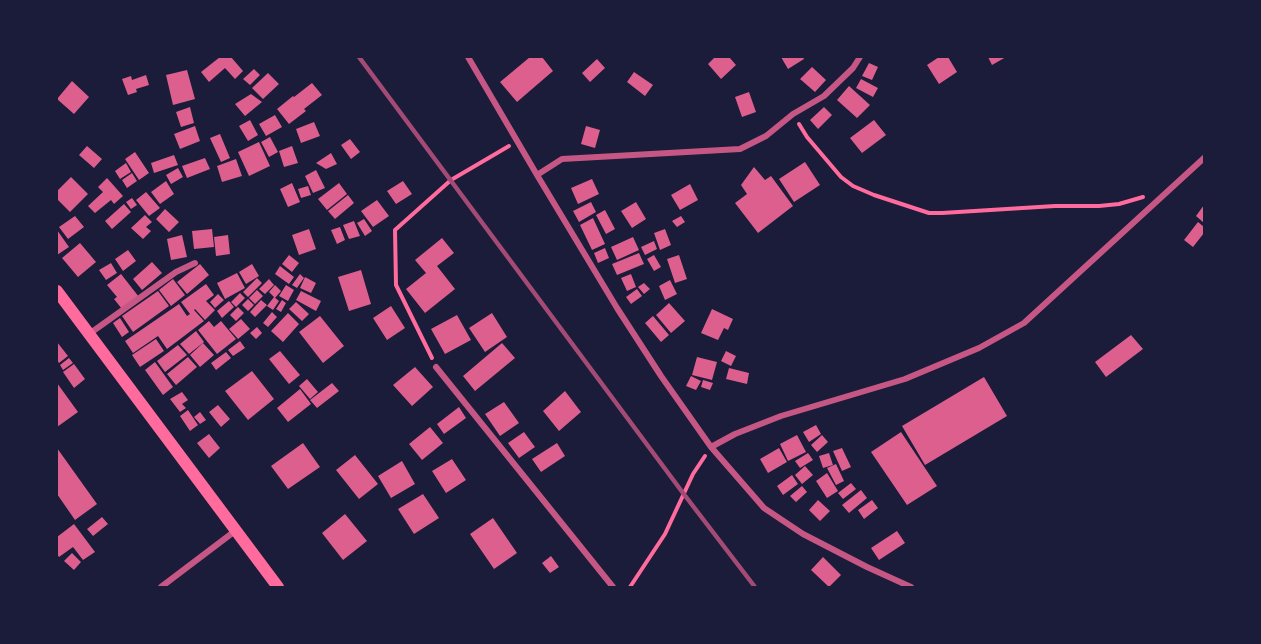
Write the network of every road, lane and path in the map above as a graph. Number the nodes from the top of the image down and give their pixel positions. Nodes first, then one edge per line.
1 (468, 57) edge
2 (860, 57) edge
3 (793, 114) junction
4 (517, 141) junction
5 (1204, 158) edge
6 (537, 175) junction
7 (1172, 188) junction
8 (195, 263) dead end
9 (57, 291) edge
10 (89, 334) junction
11 (436, 367) joint
12 (711, 447) junction
13 (235, 531) junction
14 (161, 587) edge
15 (278, 587) edge
16 (613, 587) edge
17 (630, 587) edge
18 (911, 587) edge

1 - 4 street
2 - 3 street
3 - 6 street
3 - 7 path
4 - 6 street
4 - 11 path
5 - 7 street
6 - 12 street
7 - 12 street
8 - 10 street
9 - 10 main road
10 - 13 main road
11 - 16 street
12 - 17 path
12 - 18 street
13 - 14 street
13 - 15 main road

